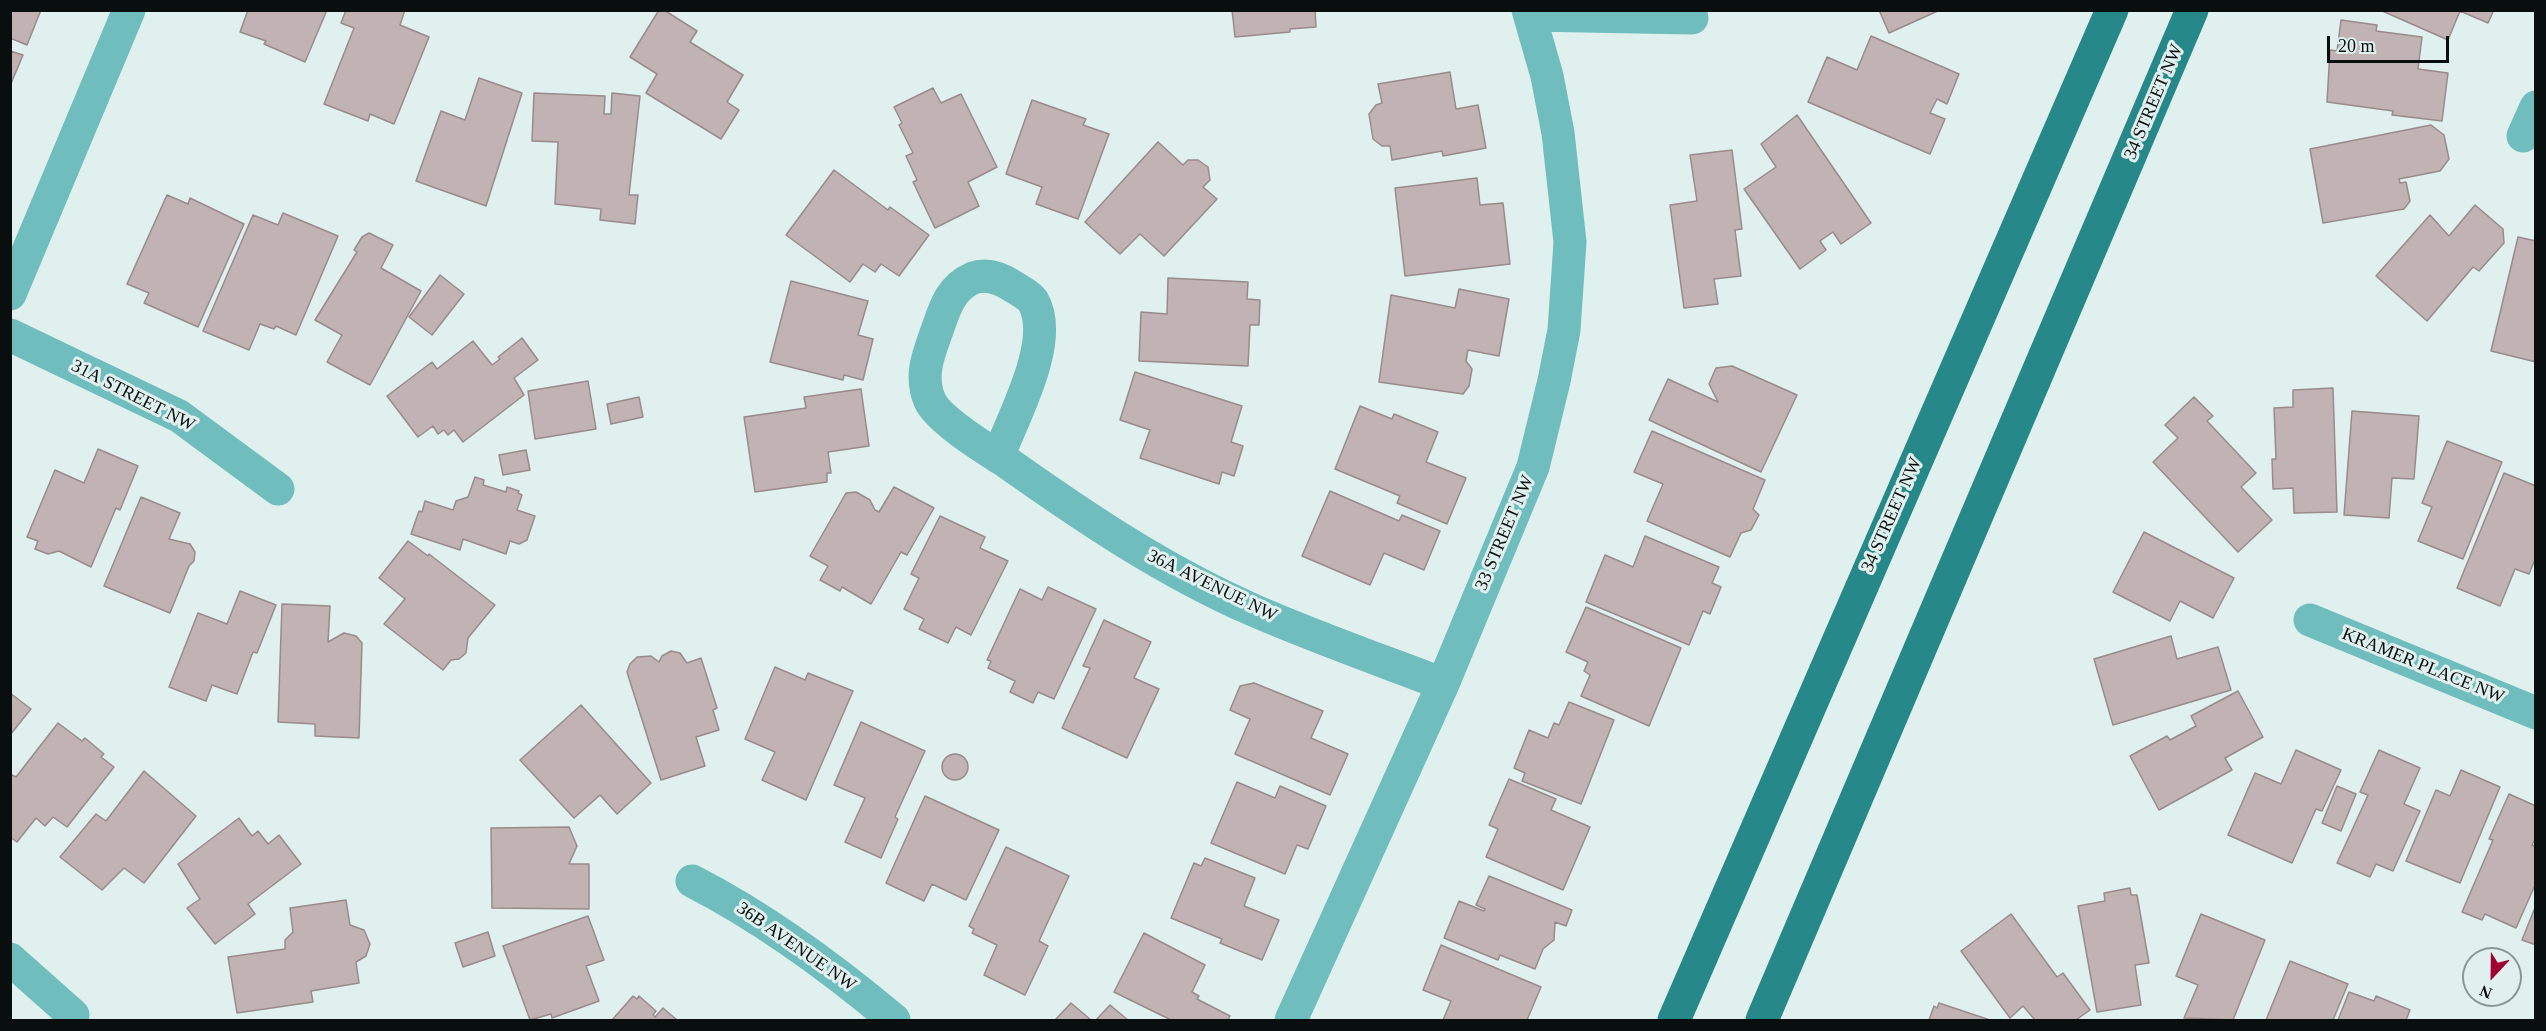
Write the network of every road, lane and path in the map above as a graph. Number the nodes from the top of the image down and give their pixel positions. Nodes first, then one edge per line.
1 (129, 10) edge
2 (2112, 10) edge
3 (2192, 10) edge
4 (1529, 13) edge
5 (1692, 18) dead end
6 (10, 294) edge
7 (10, 335) edge
8 (998, 457) junction
9 (278, 489) dead end
10 (2310, 620) dead end
11 (1443, 684) junction
12 (2535, 712) edge
13 (692, 881) dead end
14 (10, 959) edge
15 (73, 1016) dead end
16 (894, 1020) edge
17 (1291, 1020) edge
18 (1674, 1020) edge
19 (1762, 1020) edge

1 - 6 street
2 - 18 main road, 34 STREET NW
3 - 19 main road, 34 STREET NW
4 - 5 street
4 - 11 street, 33 STREET NW
7 - 9 street, 31A STREET NW
8 - 8 street, 36A AVENUE NW
8 - 11 street, 36A AVENUE NW
10 - 12 street, KRAMER PLACE NW
11 - 17 street, 33 STREET NW
13 - 16 street, 36B AVENUE NW
14 - 15 street

